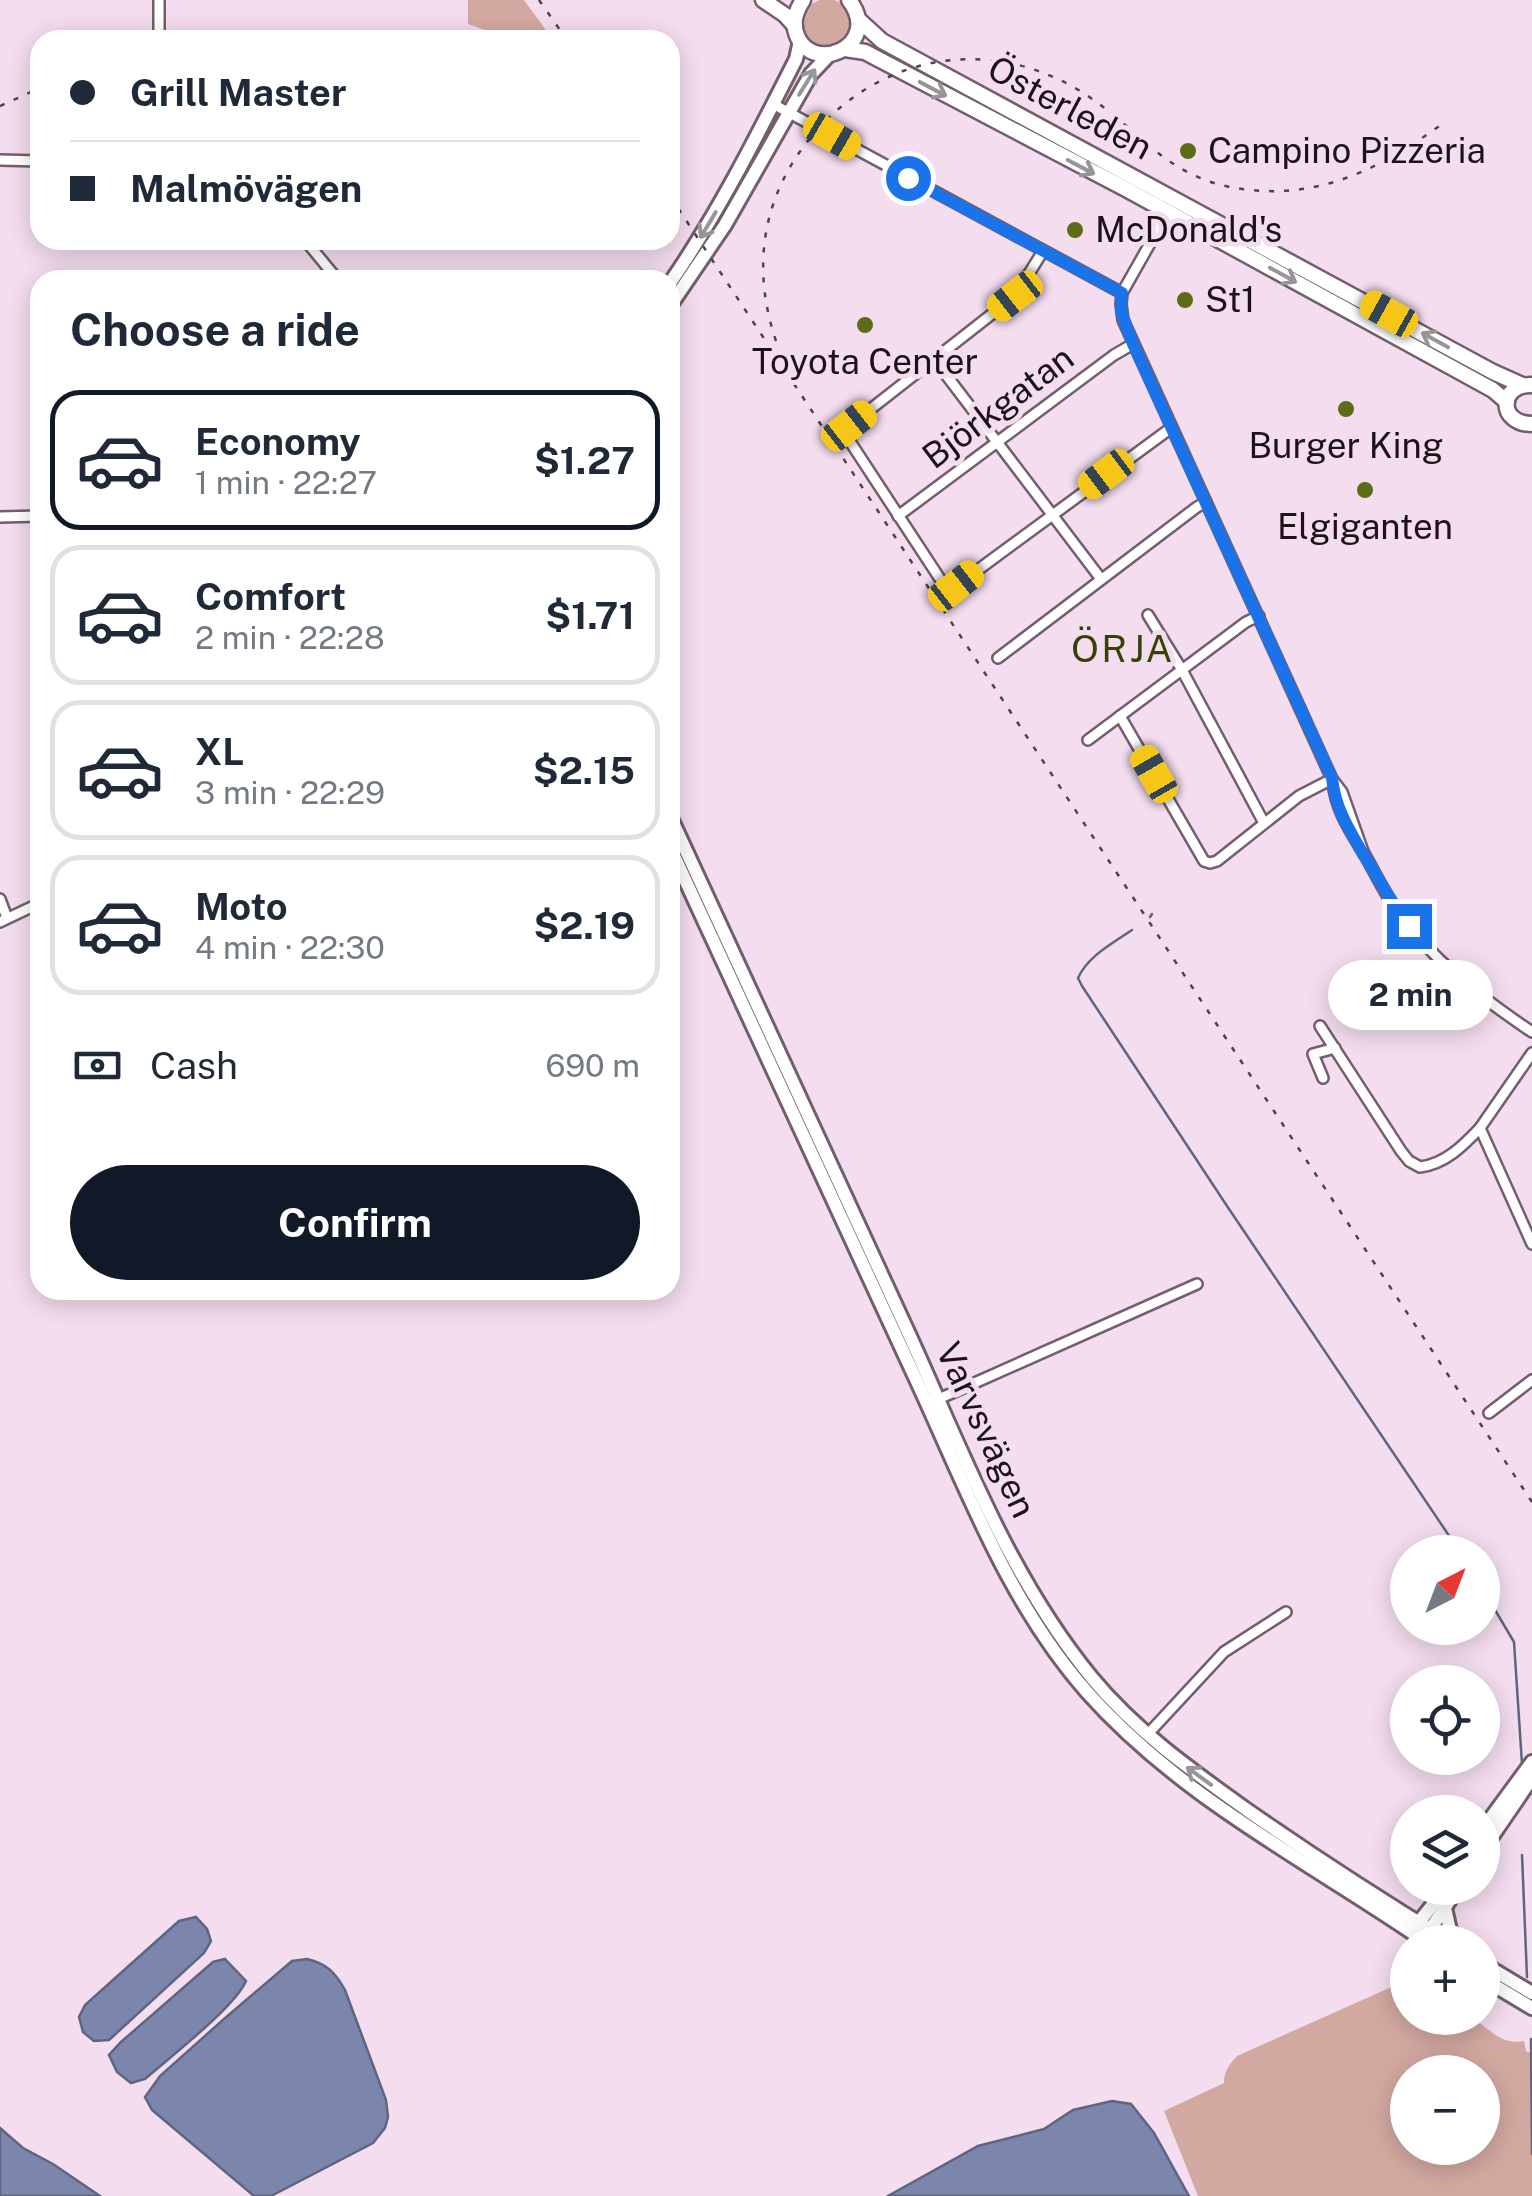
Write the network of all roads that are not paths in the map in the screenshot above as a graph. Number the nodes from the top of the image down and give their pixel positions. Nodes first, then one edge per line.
1 (159, 0) edge
2 (763, 0) edge
3 (804, 0) edge
4 (855, 7) edge
5 (160, 30) edge
6 (797, 34) junction
7 (845, 49) junction
8 (829, 54) junction
9 (773, 104) junction
10 (789, 113) junction
11 (0, 160) edge
12 (30, 161) edge
13 (1172, 206) junction
14 (313, 250) edge
15 (1043, 251) junction
16 (330, 270) edge
17 (678, 270) edge
18 (680, 292) edge
19 (1122, 293) junction
20 (1133, 344) junction
21 (934, 359) junction
22 (1529, 384) edge
23 (1507, 402) junction
24 (1532, 424) edge
25 (1171, 428) junction
26 (997, 442) junction
27 (1206, 502) junction
28 (1052, 514) junction
29 (0, 516) edge
30 (30, 516) edge
31 (898, 516) junction
32 (1101, 578) junction
33 (1148, 615) dead end
34 (1259, 616) junction
35 (998, 658) dead end
36 (1182, 670) junction
37 (1120, 716) junction
38 (1088, 740) dead end
39 (1332, 778) junction
40 (1264, 823) junction
41 (680, 838) edge
42 (680, 868) edge
43 (0, 899) edge
44 (30, 908) edge
45 (3, 920) edge
46 (1320, 1026) dead end
47 (1532, 1032) edge
48 (1335, 1048) junction
49 (1532, 1053) edge
50 (1323, 1078) dead end
51 (1480, 1128) junction
52 (1532, 1244) edge
53 (1197, 1284) dead end
54 (1532, 1380) edge
55 (933, 1402) junction
56 (1489, 1413) dead end
57 (1286, 1612) dead end
58 (1144, 1741) junction
59 (1532, 1762) edge
60 (1532, 1778) edge
61 (1500, 1806) edge
62 (1500, 1825) edge
63 (1447, 1905) edge
64 (1445, 1908) junction
65 (1408, 1925) edge
66 (1429, 1925) edge
67 (1449, 1925) edge
68 (1500, 1973) edge
69 (1500, 1989) edge
70 (1526, 1990) edge
71 (1532, 2008) edge

1 - 5 street
2 - 6 main road
3 - 6 main road
4 - 7 main road
4 - 13 main road, Österleden
6 - 8 main road
6 - 9 main road
7 - 8 main road
7 -> 13 main road, Österleden
10 -> 8 main road
9 - 10 street
9 -> 17 main road
10 - 15 street
10 - 18 main road
11 - 12 street
13 - 19 street
22 -> 13 main road, Österleden
13 -> 23 main road, Österleden
14 - 16 street
15 - 19 street
15 - 21 street
19 - 20 street
20 - 25 street
20 - 26 street, Björkgatan
21 - 26 street
21 - 31 street
22 - 23 main road
23 - 24 main road, Österleden
25 - 27 street
25 - 28 street
26 - 28 street
26 - 31 street, Björkgatan
27 - 32 street
27 - 34 street
28 - 31 street
28 - 32 street
29 - 30 street
32 - 35 street
33 - 36 street
34 - 36 street
34 - 39 street
36 - 37 street
36 - 40 street
37 - 38 street
37 - 40 street
39 - 40 street
39 - 47 street
41 - 55 main road, Varvsvägen
42 - 55 main road, Varvsvägen
43 - 45 street
44 - 45 street
46 - 48 street
48 - 50 street
48 - 51 street
49 - 51 street
51 - 52 street
53 - 55 street
54 - 56 street
55 - 58 main road, Varvsvägen
57 - 58 street
58 - 65 main road, Varvsvägen
59 - 61 main road
60 - 62 main road
63 - 64 main road
64 - 66 main road
64 - 67 main road
68 - 70 main road
69 - 71 main road

